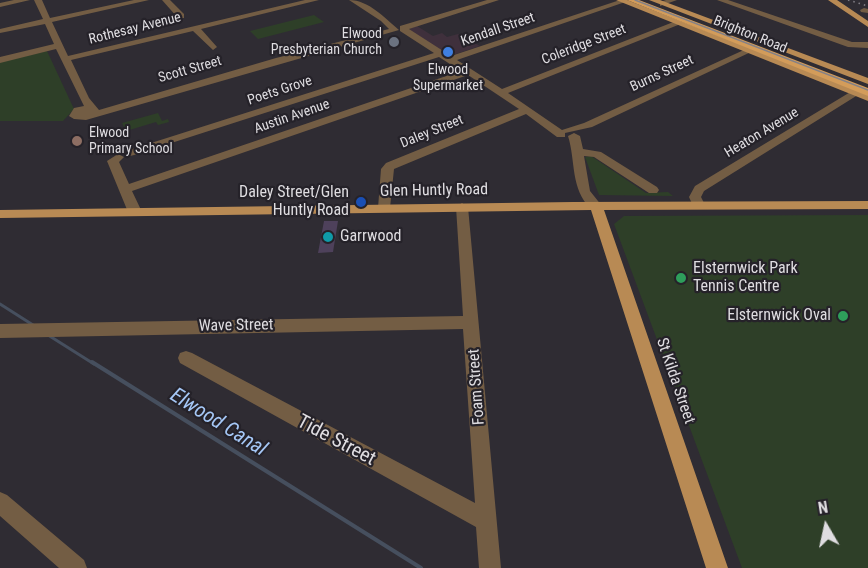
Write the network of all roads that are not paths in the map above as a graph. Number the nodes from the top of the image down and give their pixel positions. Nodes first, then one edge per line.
1 (26, 0) edge
2 (38, 0) edge
3 (146, 0) edge
4 (166, 0) edge
5 (315, 0) edge
6 (353, 0) edge
7 (493, 0) edge
8 (625, 0) edge
9 (643, 0) edge
10 (673, 0) edge
11 (721, 0) edge
12 (832, 0) edge
13 (0, 5) edge
14 (658, 7) edge
15 (181, 16) dead end
16 (48, 21) junction
17 (679, 23) junction
18 (868, 25) edge
19 (396, 27) junction
20 (195, 28) junction
21 (0, 31) edge
22 (741, 35) junction
23 (868, 45) edge
24 (59, 46) junction
25 (213, 47) dead end
26 (749, 51) junction
27 (439, 54) junction
28 (65, 59) junction
29 (771, 59) junction
30 (0, 60) edge
31 (449, 60) junction
32 (796, 62) junction
33 (468, 72) junction
34 (868, 81) edge
35 (868, 86) edge
36 (500, 93) junction
37 (862, 93) edge
38 (868, 98) edge
39 (527, 110) junction
40 (568, 134) junction
41 (578, 158) junction
42 (126, 189) junction
43 (653, 190) dead end
44 (699, 205) junction
45 (868, 205) edge
46 (596, 206) junction
47 (462, 207) junction
48 (384, 208) junction
49 (135, 212) junction
50 (0, 214) edge
51 (472, 322) junction
52 (0, 331) edge
53 (186, 358) dead end
54 (0, 502) edge
55 (486, 521) junction
56 (76, 568) edge
57 (490, 568) edge
58 (717, 568) edge

1 - 13 street
2 - 16 street
3 - 16 street
4 - 15 street
5 - 20 street, Rothesay Avenue
6 - 19 street
7 - 19 street
8 - 14 highway, Brighton Road
8 - 31 street, Kendall Street
9 - 22 highway, Brighton Road
10 - 14 street
11 - 23 street
12 - 18 main road
14 - 17 main road, Brighton Road
14 - 22 main road, Brighton Road
14 - 32 highway, Brighton Road
16 - 21 street
16 - 24 street
17 - 26 main road, Brighton Road
17 - 36 street, Coleridge Street
19 - 27 street
19 - 28 street, Scott Street
20 - 25 street
20 - 28 street, Rothesay Avenue
22 - 32 highway, Brighton Road
22 - 34 main road, Brighton Road
24 - 28 street
24 - 30 street
26 - 29 main road, Brighton Road
26 - 40 street, Burns Street
27 - 31 street
27 - 42 street, Poets Grove
29 - 32 main road
29 - 37 main road, Brighton Road
31 - 33 street
32 - 35 highway, Brighton Road
32 - 37 highway, Brighton Road
33 - 36 street
33 - 42 street, Austin Avenue
36 - 39 street
37 - 38 main road, Brighton Road
37 - 44 street, Heaton Avenue
39 - 40 street
39 - 48 street, Daley Street
40 - 41 street
41 - 43 street
41 - 46 street, St Kilda Street
42 - 49 street
44 - 45 main road, Glen Huntly Road
44 - 46 main road, Glen Huntly Road
46 - 47 main road, Glen Huntly Road
46 - 58 main road, St Kilda Street
47 - 48 main road, Glen Huntly Road
47 - 51 street, Foam Street
48 - 49 main road, Glen Huntly Road
49 - 50 main road, Glen Huntly Road
51 - 52 street, Wave Street
51 - 55 street, Foam Street
53 - 55 street, Tide Street
54 - 56 street
55 - 57 street, Foam Street

